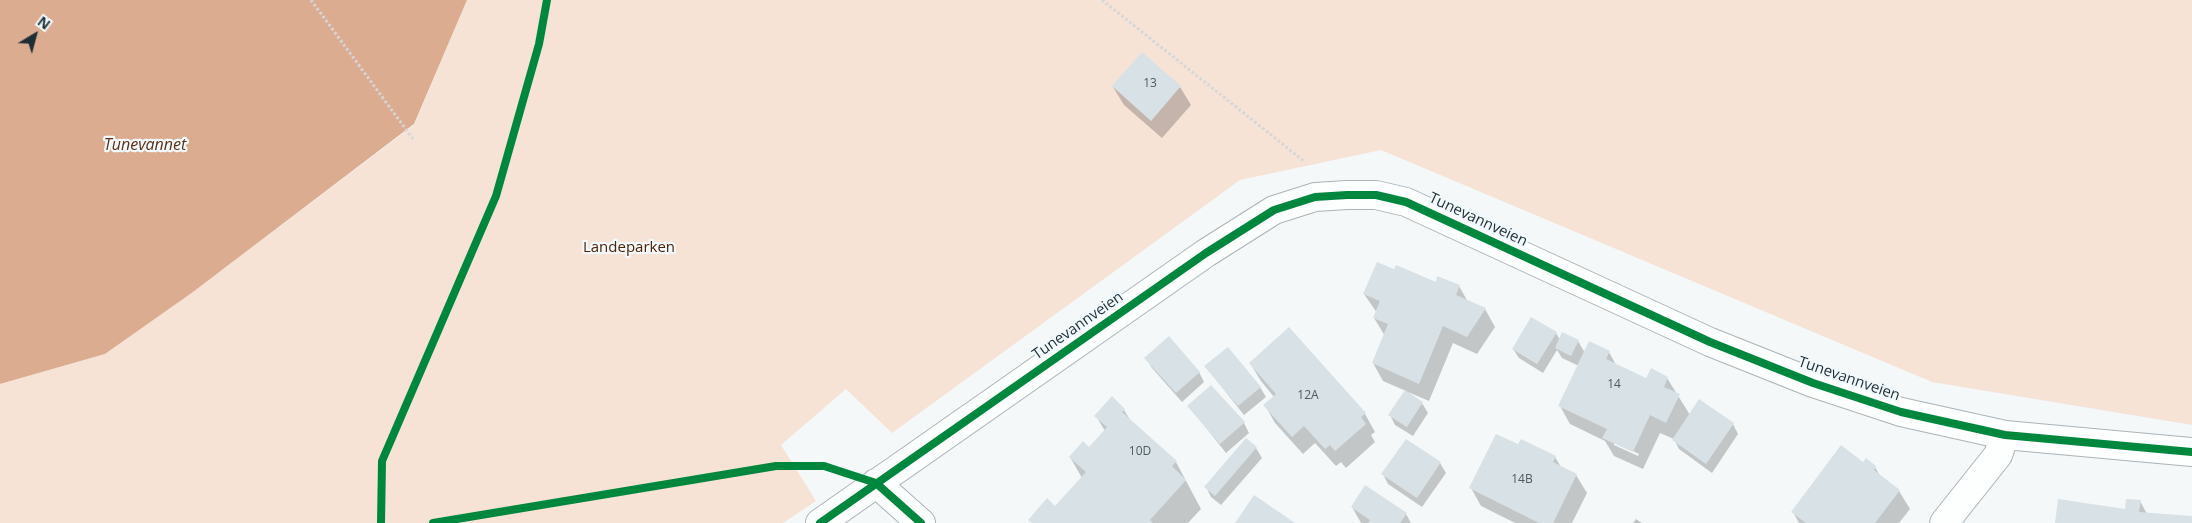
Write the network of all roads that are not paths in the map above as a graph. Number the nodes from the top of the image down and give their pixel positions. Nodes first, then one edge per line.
1 (2004, 435) junction
2 (2192, 452) edge
3 (876, 483) junction
4 (820, 523) edge
5 (921, 523) edge
6 (1944, 523) edge

1 - 2 street, Tunevannveien
1 - 3 street, Tunevannveien
1 - 6 street
3 - 4 street, Tunevannveien
3 - 5 street

